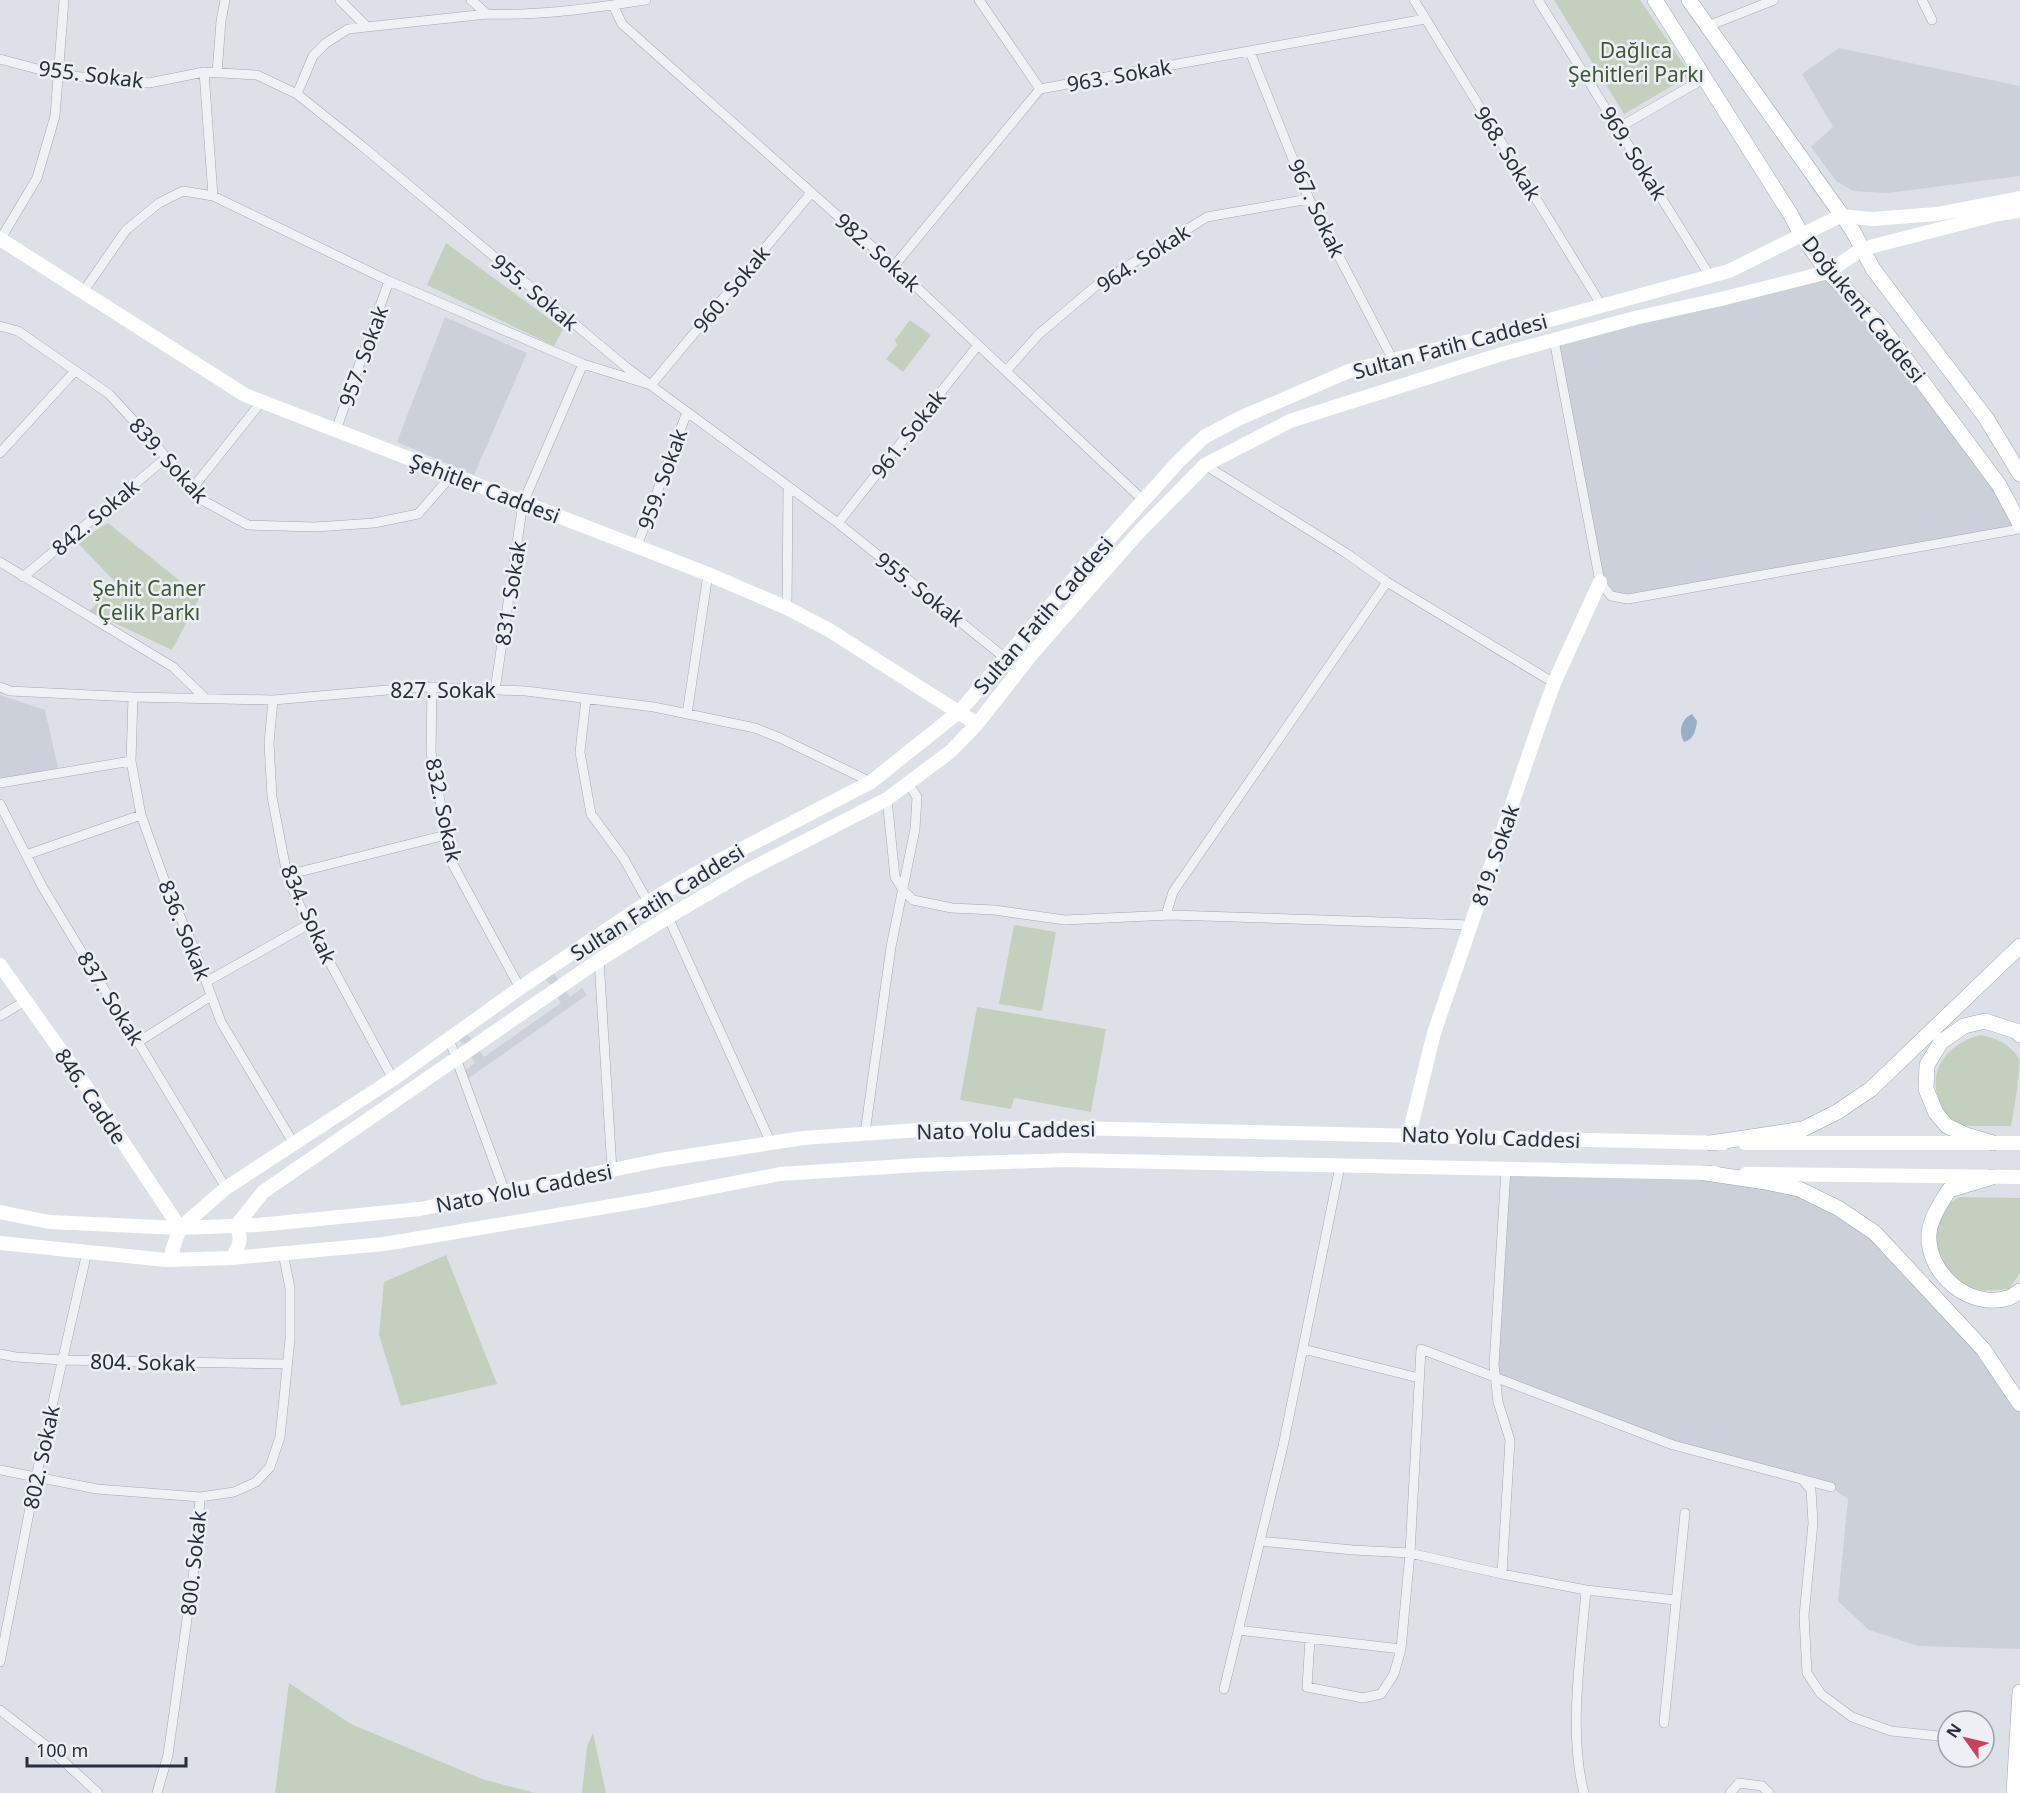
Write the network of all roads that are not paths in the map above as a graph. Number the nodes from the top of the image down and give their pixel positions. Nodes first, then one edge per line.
1 (64, 0) edge
2 (225, 0) edge
3 (340, 0) edge
4 (471, 0) edge
5 (646, 0) edge
6 (979, 0) edge
7 (1414, 0) edge
8 (1538, 0) edge
9 (1655, 0) edge
10 (1689, 0) edge
11 (1774, 0) edge
12 (1922, 0) edge
13 (613, 5) junction
14 (487, 14) junction
15 (1425, 19) junction
16 (1932, 20) dead end
17 (366, 26) junction
18 (1708, 26) junction
19 (1250, 52) junction
20 (0, 59) edge
21 (204, 72) junction
22 (217, 73) junction
23 (60, 75) junction
24 (1705, 78) junction
25 (1040, 88) junction
26 (297, 94) junction
27 (1618, 128) junction
28 (811, 192) junction
29 (213, 196) junction
30 (2020, 198) edge
31 (1309, 199) junction
32 (2020, 211) edge
33 (1840, 216) junction
34 (1802, 236) junction
35 (0, 239) edge
36 (1862, 249) junction
37 (894, 266) junction
38 (1828, 272) junction
39 (1710, 276) junction
40 (390, 281) junction
41 (83, 292) junction
42 (1602, 306) junction
43 (0, 326) edge
44 (1554, 340) junction
45 (978, 345) junction
46 (1393, 360) junction
47 (583, 364) junction
48 (75, 370) junction
49 (1006, 371) junction
50 (651, 385) junction
51 (262, 402) junction
52 (687, 412) junction
53 (336, 430) junction
54 (0, 453) edge
55 (166, 458) junction
56 (1205, 465) junction
57 (2020, 474) edge
58 (452, 475) junction
59 (788, 487) junction
60 (192, 489) junction
61 (1143, 500) junction
62 (523, 502) junction
63 (838, 524) junction
64 (2020, 524) edge
65 (2020, 529) edge
66 (637, 546) junction
67 (0, 562) edge
68 (708, 574) junction
69 (23, 577) junction
70 (1387, 582) junction
71 (1600, 582) junction
72 (787, 608) junction
73 (1006, 657) junction
74 (1020, 670) junction
75 (1554, 683) junction
76 (0, 687) edge
77 (432, 687) junction
78 (495, 690) junction
79 (133, 697) junction
80 (205, 698) junction
81 (586, 699) junction
82 (273, 700) junction
83 (960, 711) junction
84 (687, 714) junction
85 (977, 724) junction
86 (131, 761) junction
87 (871, 782) junction
88 (0, 783) edge
89 (908, 783) junction
90 (887, 799) junction
91 (0, 804) edge
92 (141, 815) junction
93 (446, 835) junction
94 (26, 855) junction
95 (287, 875) junction
96 (903, 890) junction
97 (648, 902) junction
98 (1166, 915) junction
99 (668, 917) junction
100 (309, 924) junction
101 (1471, 925) junction
102 (2020, 946) edge
103 (598, 960) junction
104 (0, 965) edge
105 (206, 982) junction
106 (520, 988) junction
107 (211, 996) junction
108 (25, 1001) junction
109 (0, 1016) edge
110 (2020, 1035) edge
111 (449, 1039) junction
112 (138, 1042) junction
113 (456, 1060) junction
114 (393, 1079) junction
115 (866, 1134) junction
116 (1409, 1134) junction
117 (771, 1143) junction
118 (1711, 1143) junction
119 (1994, 1143) junction
120 (2018, 1143) edge
121 (294, 1144) junction
122 (1340, 1166) junction
123 (1506, 1169) junction
124 (612, 1170) junction
125 (1706, 1173) junction
126 (1992, 1177) junction
127 (2018, 1177) edge
128 (226, 1188) junction
129 (506, 1192) junction
130 (0, 1212) edge
131 (236, 1226) junction
132 (180, 1228) junction
133 (0, 1243) edge
134 (87, 1252) junction
135 (283, 1253) junction
136 (232, 1257) junction
137 (176, 1260) junction
138 (2020, 1291) edge
139 (1303, 1349) junction
140 (0, 1354) edge
141 (62, 1360) junction
142 (286, 1364) junction
143 (1494, 1376) junction
144 (1419, 1378) junction
145 (2020, 1404) edge
146 (0, 1470) edge
147 (36, 1477) junction
148 (1802, 1479) junction
149 (1831, 1486) dead end
150 (200, 1497) junction
151 (1685, 1513) dead end
152 (1260, 1541) junction
153 (1410, 1552) junction
154 (1502, 1574) junction
155 (1586, 1590) junction
156 (1675, 1600) junction
157 (1238, 1630) junction
158 (1311, 1639) junction
159 (1401, 1649) junction
160 (0, 1662) edge
161 (1224, 1689) dead end
162 (2020, 1692) edge
163 (0, 1710) edge
164 (1664, 1723) dead end
165 (1936, 1736) edge
166 (98, 1793) edge
167 (157, 1793) edge
168 (1584, 1793) edge
169 (1730, 1793) edge
170 (1769, 1793) edge
171 (2014, 1793) edge

1 - 23 street
2 - 22 street
3 - 17 street
4 - 14 street
5 - 13 street
6 - 25 street
7 - 15 street, 968. Sokak
8 - 27 street, 969. Sokak
9 - 24 main road, Doğukent Caddesi
10 - 18 main road, Doğukent Caddesi
11 - 18 street
12 - 16 street
13 - 14 street
13 - 28 street, 982. Sokak
14 - 17 street
15 - 19 street, 963. Sokak
15 - 42 street, 968. Sokak
17 - 26 street
18 - 33 main road, Doğukent Caddesi
19 - 25 street, 963. Sokak
19 - 31 street, 967. Sokak
20 - 23 street, 955. Sokak
21 - 22 street, 955. Sokak
21 - 23 street, 955. Sokak
21 - 29 street
22 - 26 street, 955. Sokak
23 - 35 street
24 - 27 street
24 - 34 main road, Doğukent Caddesi
25 - 37 street, 963. Sokak
26 - 50 street, 955. Sokak
27 - 39 street, 969. Sokak
28 - 37 street, 982. Sokak
28 - 50 street, 960. Sokak
29 - 40 street
29 - 41 street
30 - 33 main road
31 - 46 street, 967. Sokak
31 - 49 street, 964. Sokak
32 - 36 main road, Sultan Fatih Caddesi
33 - 34 main road, Sultan Fatih Caddesi
33 - 36 main road, Doğukent Caddesi
34 - 38 main road, Doğukent Caddesi
34 - 39 main road, Sultan Fatih Caddesi
35 - 41 main road, Şehitler Caddesi
36 - 38 main road, Sultan Fatih Caddesi
36 - 57 main road, Doğukent Caddesi
37 - 45 street, 982. Sokak
38 - 44 main road, Sultan Fatih Caddesi
38 - 64 main road, Doğukent Caddesi
39 - 42 main road, Sultan Fatih Caddesi
40 - 47 street
40 - 53 street, 957. Sokak
41 - 51 main road, Şehitler Caddesi
42 - 46 main road, Sultan Fatih Caddesi
43 - 48 street, 839. Sokak
44 - 56 main road, Sultan Fatih Caddesi
44 - 71 street
45 - 49 street, 982. Sokak
45 - 63 street, 961. Sokak
46 - 61 main road, Sultan Fatih Caddesi
47 - 50 street
47 - 62 street, 831. Sokak
48 - 54 street
48 - 55 street, 839. Sokak
49 - 61 street, 982. Sokak
50 - 52 street, 955. Sokak
51 - 53 main road, Şehitler Caddesi
51 - 60 street
52 - 59 street, 955. Sokak
52 - 66 street, 959. Sokak
53 - 58 main road, Şehitler Caddesi
55 - 60 street, 839. Sokak
55 - 69 street, 842. Sokak
56 - 70 street
56 - 74 main road, Sultan Fatih Caddesi
58 - 60 street, 839. Sokak
58 - 62 main road, Şehitler Caddesi
59 - 63 street, 955. Sokak
59 - 72 street
61 - 73 main road, Sultan Fatih Caddesi
62 - 66 main road, Şehitler Caddesi
62 - 78 street, 831. Sokak
63 - 73 street, 955. Sokak
65 - 71 street
66 - 68 main road, Şehitler Caddesi
67 - 69 street
68 - 72 main road, Şehitler Caddesi
68 - 84 street
69 - 80 street
70 - 75 street
70 - 98 street
71 - 75 main road, 819. Sokak
72 - 83 main road, Şehitler Caddesi
73 - 74 street, 955. Sokak
73 - 83 main road, Sultan Fatih Caddesi
74 - 85 main road, Sultan Fatih Caddesi
75 - 101 main road, 819. Sokak
76 - 79 street, 827. Sokak
77 - 78 street, 827. Sokak
77 - 82 street, 827. Sokak
77 - 93 street, 832. Sokak
78 - 81 street, 827. Sokak
79 - 80 street, 827. Sokak
79 - 86 street, 836. Sokak
80 - 82 street, 827. Sokak
81 - 84 street, 827. Sokak
81 - 97 street
82 - 95 street, 834. Sokak
83 - 85 main road, Şehitler Caddesi
83 - 87 main road, Sultan Fatih Caddesi
84 - 87 street, 827. Sokak
85 - 89 main road, Sultan Fatih Caddesi
86 - 88 street
86 - 92 street, 836. Sokak
87 - 97 main road, Sultan Fatih Caddesi
89 - 90 main road, Sultan Fatih Caddesi
89 - 96 street
90 - 96 street
90 - 99 main road, Sultan Fatih Caddesi
91 - 94 street, 837. Sokak
92 - 94 street
92 - 105 street, 836. Sokak
93 - 95 street
93 - 106 street, 832. Sokak
94 - 112 street, 837. Sokak
95 - 100 street, 834. Sokak
96 - 98 street
96 - 115 street
97 - 106 main road, Sultan Fatih Caddesi
98 - 101 street
99 - 103 main road, Sultan Fatih Caddesi
99 - 117 street
100 - 105 street
100 - 114 street, 834. Sokak
101 - 116 main road, 819. Sokak
102 - 118 main road
103 - 113 main road, Sultan Fatih Caddesi
103 - 124 street
104 - 108 main road, 846. Cadde
105 - 107 street, 836. Sokak
106 - 111 main road, Sultan Fatih Caddesi
107 - 112 street
107 - 121 street, 836. Sokak
108 - 109 street
108 - 132 main road, 846. Cadde
110 - 119 main road
111 - 113 street
111 - 114 main road, Sultan Fatih Caddesi
112 - 128 street, 837. Sokak
113 - 129 street
113 - 131 main road, Sultan Fatih Caddesi
114 - 121 main road, Sultan Fatih Caddesi
115 - 116 main road, Nato Yolu Caddesi
115 - 117 main road, Nato Yolu Caddesi
116 - 118 main road, Nato Yolu Caddesi
117 - 124 main road, Nato Yolu Caddesi
118 - 119 main road, Nato Yolu Caddesi
119 - 120 main road, Nato Yolu Caddesi
121 - 128 main road, Sultan Fatih Caddesi
122 - 123 main road, Nato Yolu Caddesi
122 - 135 main road, Nato Yolu Caddesi
122 - 139 street
123 - 125 main road, Nato Yolu Caddesi
123 - 143 street
124 - 129 main road, Nato Yolu Caddesi
125 - 126 main road, Nato Yolu Caddesi
125 - 145 main road
126 - 127 main road, Nato Yolu Caddesi
126 - 138 main road
128 - 132 main road, Sultan Fatih Caddesi
129 - 131 main road, Nato Yolu Caddesi
130 - 132 main road, Nato Yolu Caddesi
131 - 132 main road, Nato Yolu Caddesi
131 - 136 main road
132 - 137 main road
133 - 134 main road, Nato Yolu Caddesi
134 - 137 main road, Nato Yolu Caddesi
134 - 141 street, 802. Sokak
135 - 136 main road, Nato Yolu Caddesi
135 - 142 street
136 - 137 main road, Nato Yolu Caddesi
139 - 144 street
139 - 152 street
140 - 141 street, 804. Sokak
141 - 142 street, 804. Sokak
141 - 147 street, 802. Sokak
142 - 150 street
143 - 144 street
143 - 148 street
143 - 154 street
144 - 153 street
146 - 147 street, 800. Sokak
147 - 150 street, 800. Sokak
147 - 160 street, 802. Sokak
148 - 149 street
148 - 165 street
150 - 167 street, 800. Sokak
151 - 156 street
152 - 153 street
152 - 157 street
153 - 154 street
153 - 159 street
154 - 155 street
155 - 156 street
155 - 168 street
156 - 164 street
157 - 158 street
157 - 161 street
158 - 159 street
158 - 159 street
162 - 171 main road
163 - 166 street
169 - 170 street

